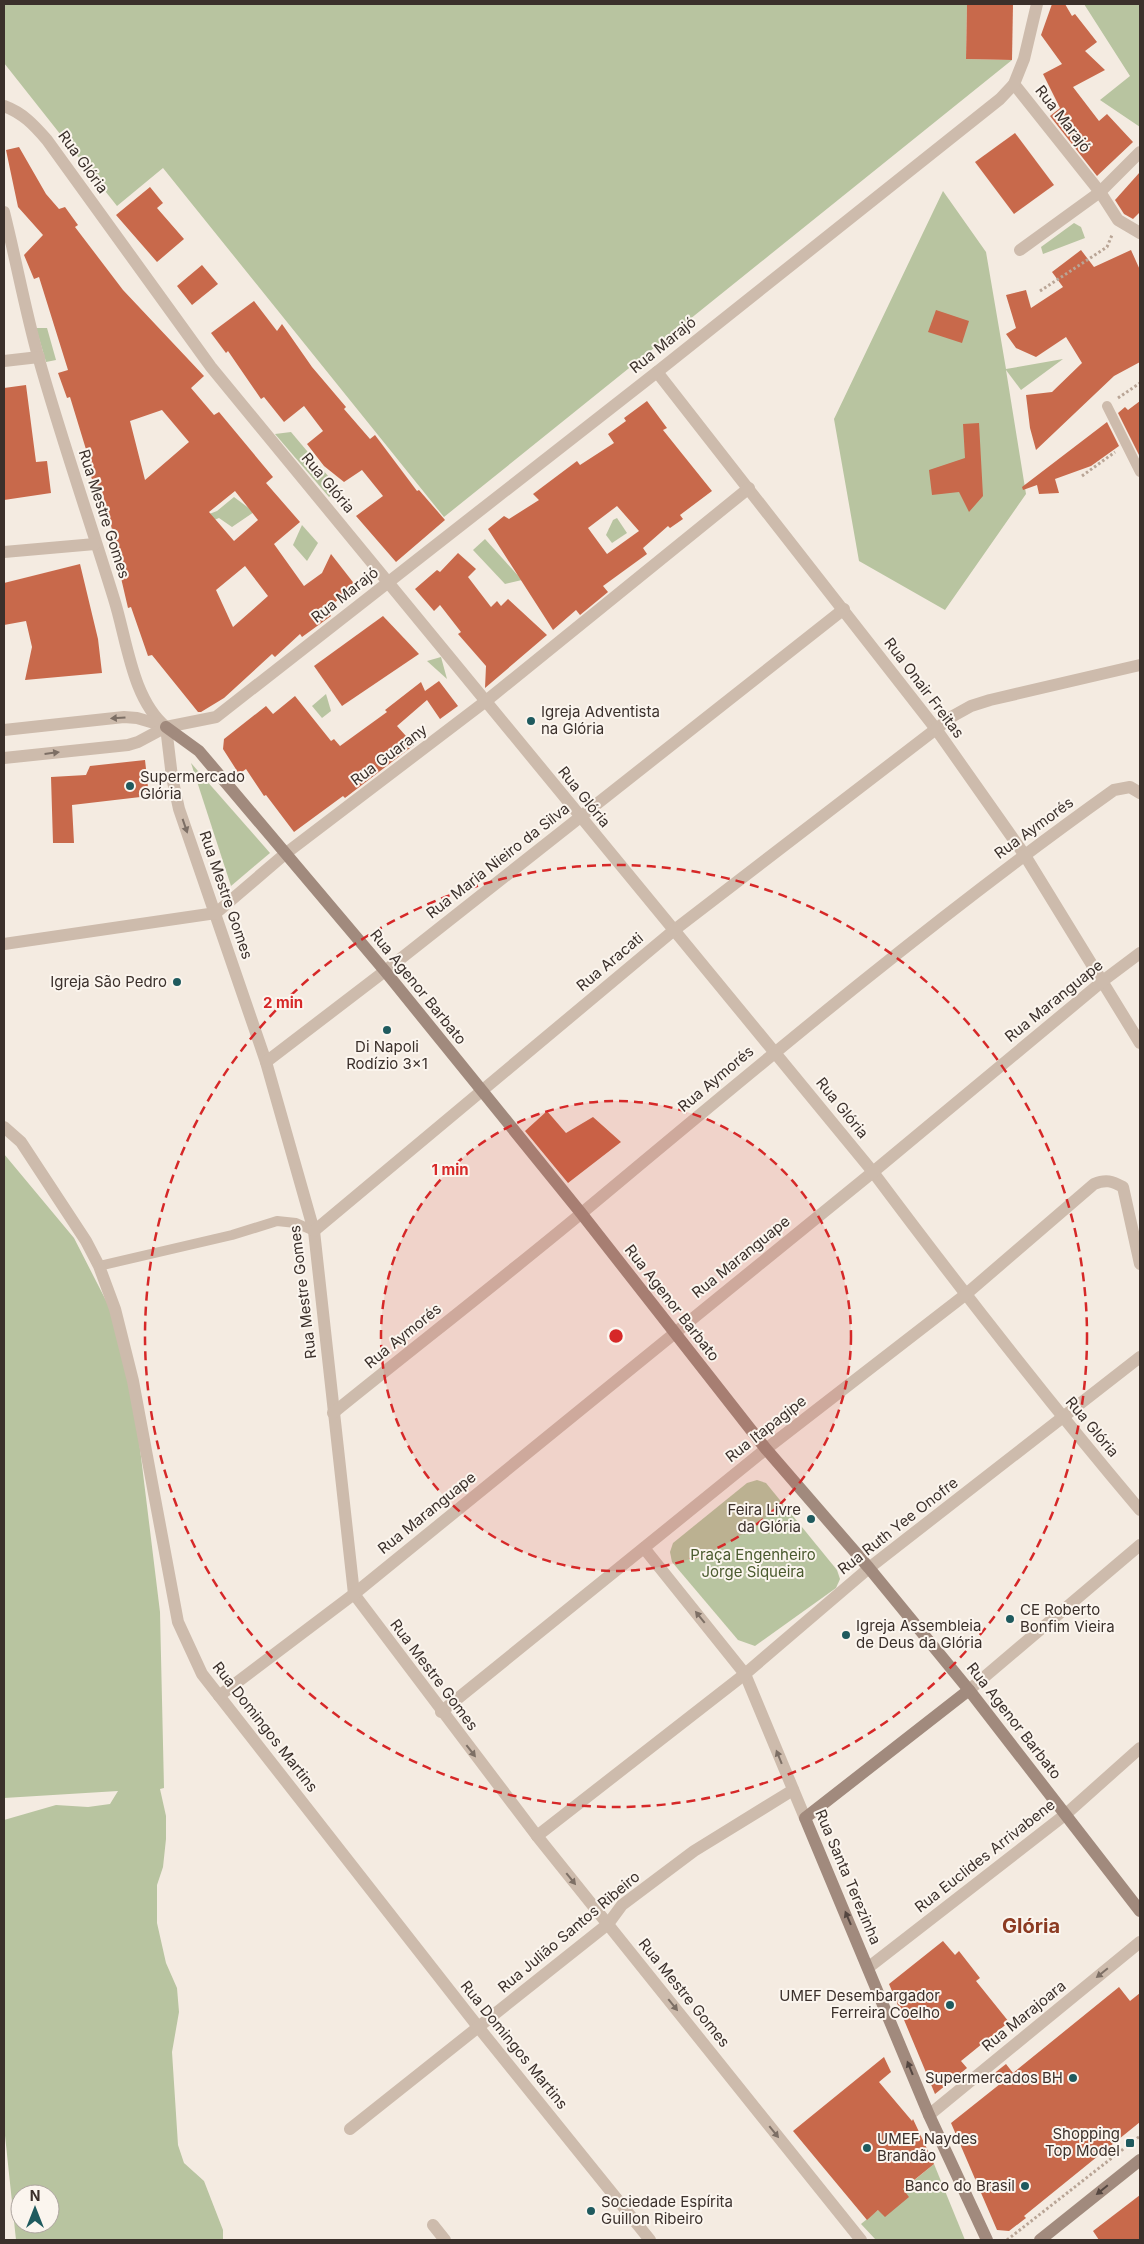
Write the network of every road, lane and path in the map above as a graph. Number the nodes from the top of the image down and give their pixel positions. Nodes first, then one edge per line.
1 (1037, 4) edge
2 (1014, 84) junction
3 (4, 106) edge
4 (1140, 152) edge
5 (1100, 192) junction
6 (4, 212) edge
7 (1118, 220) junction
8 (1140, 233) edge
9 (1020, 250) dead end
10 (1040, 291) dead end
11 (39, 357) junction
12 (4, 361) edge
13 (657, 372) junction
14 (1140, 383) edge
15 (1107, 406) joint
16 (1125, 444) junction
17 (1140, 472) edge
18 (1082, 476) dead end
19 (749, 488) junction
20 (95, 544) junction
21 (4, 552) edge
22 (388, 582) junction
23 (844, 609) junction
24 (1140, 665) edge
25 (486, 701) junction
26 (166, 727) junction
27 (936, 729) junction
28 (4, 730) edge
29 (4, 758) edge
30 (1135, 790) edge
31 (579, 817) junction
32 (285, 854) junction
33 (1024, 854) junction
34 (216, 913) junction
35 (673, 931) junction
36 (4, 944) edge
37 (1140, 953) edge
38 (386, 971) junction
39 (1104, 980) junction
40 (1140, 1043) edge
41 (775, 1051) junction
42 (266, 1062) junction
43 (481, 1090) junction
44 (4, 1127) edge
45 (874, 1172) junction
46 (581, 1213) junction
47 (314, 1231) junction
48 (1140, 1264) edge
49 (99, 1266) junction
50 (965, 1295) junction
51 (674, 1333) junction
52 (1140, 1357) edge
53 (333, 1413) junction
54 (1063, 1418) junction
55 (766, 1449) junction
56 (1140, 1510) edge
57 (1140, 1545) edge
58 (644, 1548) junction
59 (870, 1568) junction
60 (354, 1594) junction
61 (745, 1674) junction
62 (969, 1690) junction
63 (219, 1696) junction
64 (441, 1712) junction
65 (1140, 1748) edge
66 (793, 1790) junction
67 (1066, 1814) junction
68 (805, 1818) junction
69 (537, 1836) junction
70 (1140, 1911) edge
71 (608, 1924) junction
72 (1140, 1942) edge
73 (869, 1967) junction
74 (479, 2028) junction
75 (929, 2115) junction
76 (350, 2129) dead end
77 (1140, 2136) edge
78 (1140, 2160) edge
79 (433, 2225) dead end
80 (445, 2240) edge
81 (650, 2240) edge
82 (861, 2240) edge
83 (988, 2240) edge
84 (1007, 2240) edge
85 (1040, 2240) edge

1 - 2 street
2 - 5 street, Rua Marajó
2 - 13 street, Rua Marajó
3 - 22 street, Rua Glória
4 - 5 street
5 - 7 street, Rua Marajó
5 - 9 street
6 - 11 street, Rua Mestre Gomes
7 - 8 street
7 - 10 path
11 - 12 street
11 - 20 street, Rua Mestre Gomes
13 - 19 street, Rua Onair Freitas
13 - 22 street, Rua Marajó
14 - 15 path
15 - 16 lane
16 - 17 lane
16 - 18 path
19 - 23 street, Rua Onair Freitas
19 - 25 street, Rua Guarany
20 - 21 street
20 - 26 street, Rua Mestre Gomes
22 - 25 street, Rua Glória
22 - 26 street, Rua Marajó
23 - 27 street, Rua Onair Freitas
23 - 31 street, Rua Maria Nieiro da Silva
24 - 27 street, Rua Aracati
25 - 31 street, Rua Glória
25 - 32 street, Rua Guarany
26 -> 28 street, Rua Marajó
29 -> 26 street, Rua Marajó
26 - 32 street, Rua Agenor Barbato
26 -> 34 street, Rua Mestre Gomes
27 - 33 street, Rua Onair Freitas
27 - 35 street, Rua Aracati
30 - 33 street, Rua Aymorés
31 - 35 street, Rua Glória
31 - 38 street, Rua Maria Nieiro da Silva
32 - 34 street, Rua Guarany
32 - 38 street, Rua Agenor Barbato
33 - 39 street, Rua Onair Freitas
33 - 41 street, Rua Aymorés
34 - 36 street
34 - 42 street, Rua Mestre Gomes
35 - 41 street, Rua Glória
35 - 43 street, Rua Aracati
37 - 39 street, Rua Maranguape
38 - 42 street, Rua Maria Nieiro da Silva
38 - 43 street, Rua Agenor Barbato
39 - 40 street, Rua Onair Freitas
39 - 45 street, Rua Maranguape
41 - 45 street, Rua Glória
41 - 46 street, Rua Aymorés
42 - 47 street, Rua Mestre Gomes
43 - 46 street, Rua Agenor Barbato
43 - 47 street, Rua Aracati
44 - 49 street, Rua Domingos Martins
45 - 50 street, Rua Glória
45 - 51 street, Rua Maranguape
46 - 51 street, Rua Agenor Barbato
46 - 53 street, Rua Aymorés
47 - 49 lane
47 - 53 street, Rua Mestre Gomes
48 - 50 street, Rua Itapagipe
49 - 63 street, Rua Domingos Martins
50 - 54 street, Rua Glória
50 - 55 street, Rua Itapagipe
51 - 55 street, Rua Agenor Barbato
51 - 60 street, Rua Maranguape
52 - 54 street, Rua Ruth Yee Onofre
53 - 60 street, Rua Mestre Gomes
54 - 56 street, Rua Glória
54 - 59 street, Rua Ruth Yee Onofre
55 - 58 street, Rua Itapagipe
55 - 59 street, Rua Agenor Barbato
57 - 62 street
61 -> 58 street, Rua Santa Terezinha
58 - 64 street, Rua Itapagipe
59 - 61 street, Rua Ruth Yee Onofre
59 - 62 street, Rua Agenor Barbato
60 - 63 street, Rua Maranguape
60 - 64 street, Rua Mestre Gomes
66 -> 61 street, Rua Santa Terezinha
61 - 69 street, Rua Ruth Yee Onofre
62 - 67 street, Rua Agenor Barbato
62 - 68 street
63 - 74 street, Rua Domingos Martins
64 -> 69 street, Rua Mestre Gomes
65 - 67 street, Rua Euclides Arrivabene
66 - 68 street, Rua Santa Terezinha
66 - 71 street, Rua Julião Santos Ribeiro
67 - 70 street, Rua Agenor Barbato
67 - 73 street, Rua Euclides Arrivabene
73 -> 68 street, Rua Santa Terezinha
69 -> 71 street, Rua Mestre Gomes
71 - 74 street, Rua Julião Santos Ribeiro
71 -> 82 street, Rua Mestre Gomes
72 -> 75 street, Rua Marajoara
75 -> 73 street, Rua Santa Terezinha
74 - 76 street, Rua Julião Santos Ribeiro
74 - 81 street, Rua Domingos Martins
75 - 83 street, Rua Santa Terezinha
77 - 84 path
78 -> 85 street
79 - 80 street

